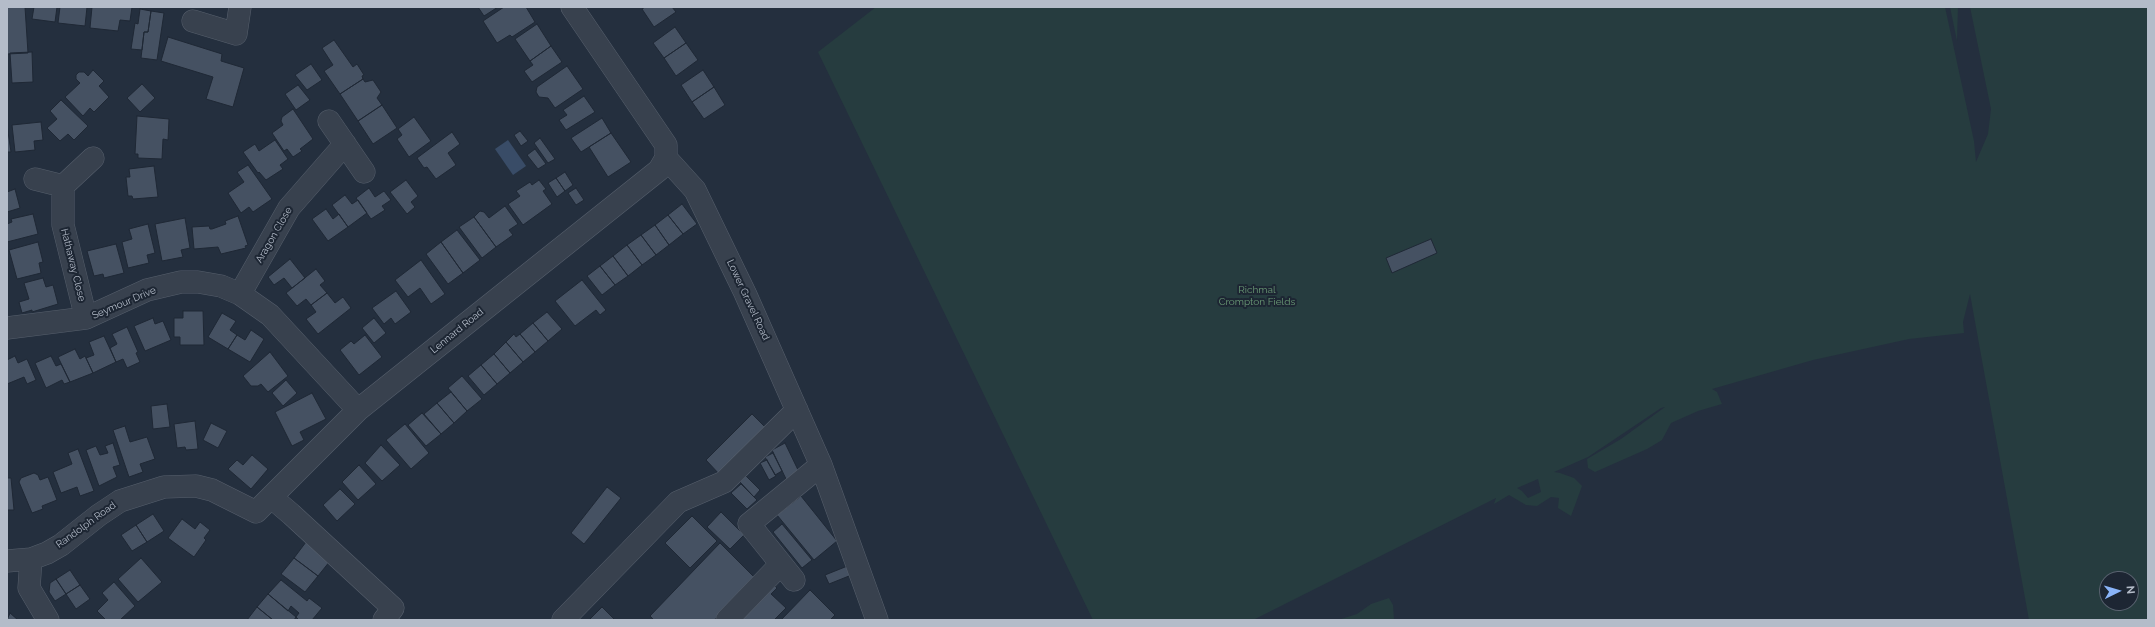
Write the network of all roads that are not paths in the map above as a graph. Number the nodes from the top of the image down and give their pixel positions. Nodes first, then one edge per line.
1 (240, 7) edge
2 (572, 7) edge
3 (193, 21) dead end
4 (329, 121) dead end
5 (345, 144) junction
6 (92, 158) dead end
7 (666, 158) junction
8 (364, 172) dead end
9 (35, 178) dead end
10 (63, 186) junction
11 (240, 294) junction
12 (86, 318) junction
13 (7, 328) edge
14 (358, 410) junction
15 (797, 410) junction
16 (820, 465) junction
17 (263, 505) junction
18 (31, 559) junction
19 (7, 561) edge
20 (48, 620) edge
21 (384, 620) edge
22 (563, 620) edge
23 (727, 620) edge
24 (876, 620) edge

1 - 3 street
2 - 7 street, Lower Gravel Road
4 - 5 street
5 - 8 street
5 - 11 street, Aragon Close
6 - 10 street
7 - 14 street, Lennard Road
7 - 15 street, Lower Gravel Road
9 - 10 street
10 - 12 street, Hathaway Close
11 - 12 street, Seymour Drive
11 - 14 street, Seymour Drive
12 - 13 street, Seymour Drive
14 - 17 street, Lennard Road
15 - 16 street, Lower Gravel Road
15 - 22 street
16 - 23 street
16 - 24 street, Lower Gravel Road
17 - 18 street, Randolph Road
17 - 21 street, Randolph Road
18 - 19 street, Randolph Road
18 - 20 street

